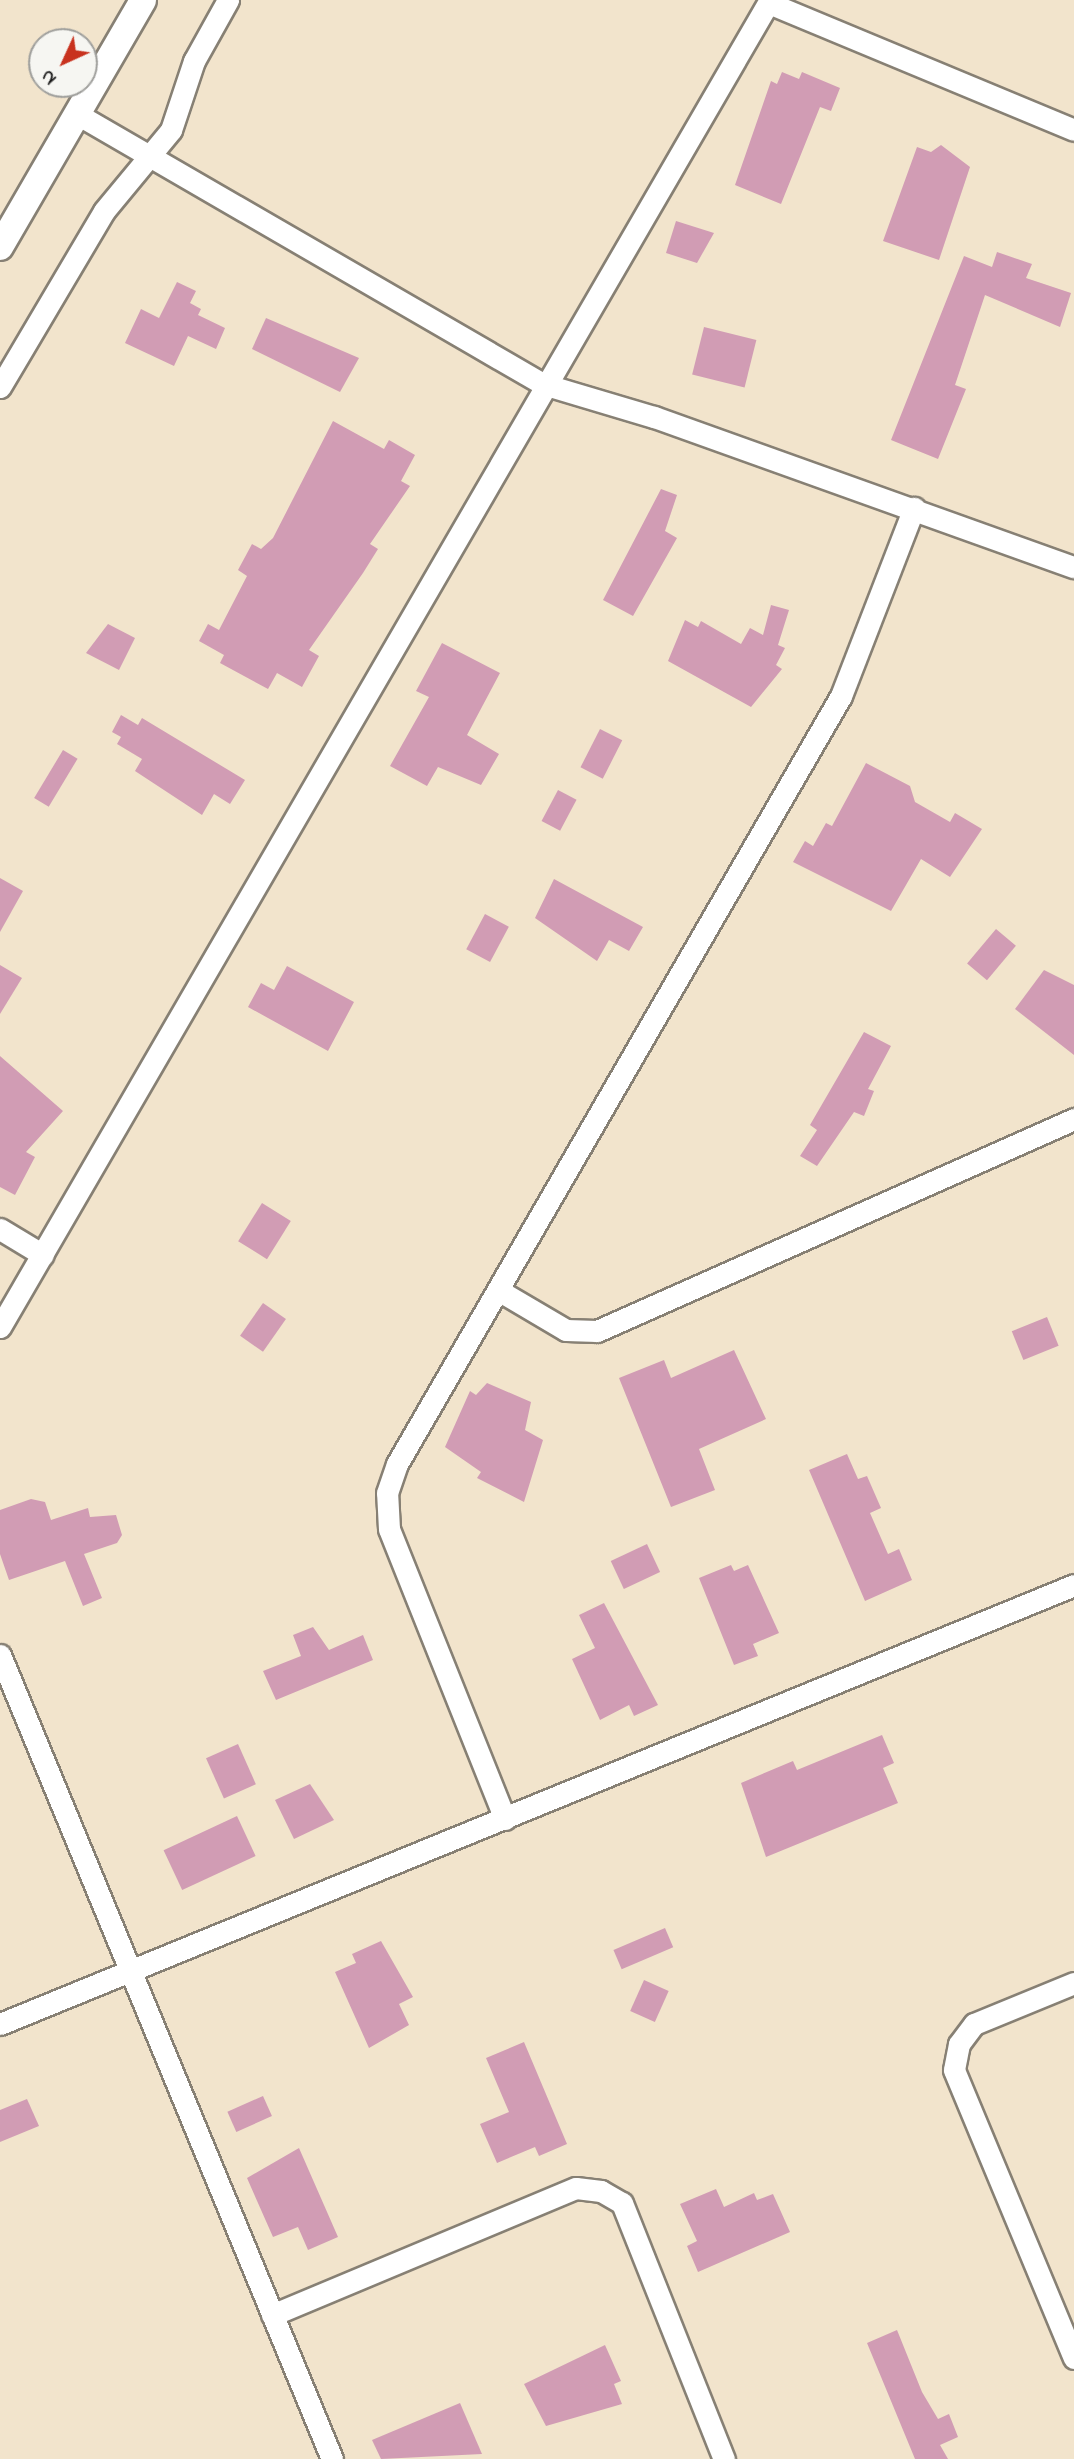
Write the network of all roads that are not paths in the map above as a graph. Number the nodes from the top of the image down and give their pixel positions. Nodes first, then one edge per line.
1 (143, 0) edge
2 (228, 0) edge
3 (769, 1) edge
4 (77, 114) junction
5 (1074, 130) edge
6 (150, 157) junction
7 (0, 247) edge
8 (543, 384) junction
9 (0, 387) edge
10 (914, 508) junction
11 (1074, 567) edge
12 (1074, 1119) edge
13 (0, 1229) edge
14 (43, 1255) junction
15 (498, 1290) junction
16 (0, 1327) edge
17 (1074, 1585) edge
18 (0, 1654) edge
19 (505, 1819) junction
20 (130, 1970) junction
21 (1074, 1983) edge
22 (0, 2024) edge
23 (272, 2315) junction
24 (1074, 2358) edge
25 (332, 2459) edge
26 (724, 2459) edge

1 - 4 street
2 - 6 street
3 - 5 street
3 - 8 street
4 - 6 street
4 - 7 street
6 - 8 street
6 - 9 street
8 - 10 street
8 - 14 street
10 - 11 street
10 - 15 street
12 - 15 street
13 - 14 street
14 - 16 street
15 - 19 street
17 - 19 street
18 - 20 street
19 - 20 street
20 - 22 street
20 - 23 street
21 - 24 street
23 - 25 street
23 - 26 street

